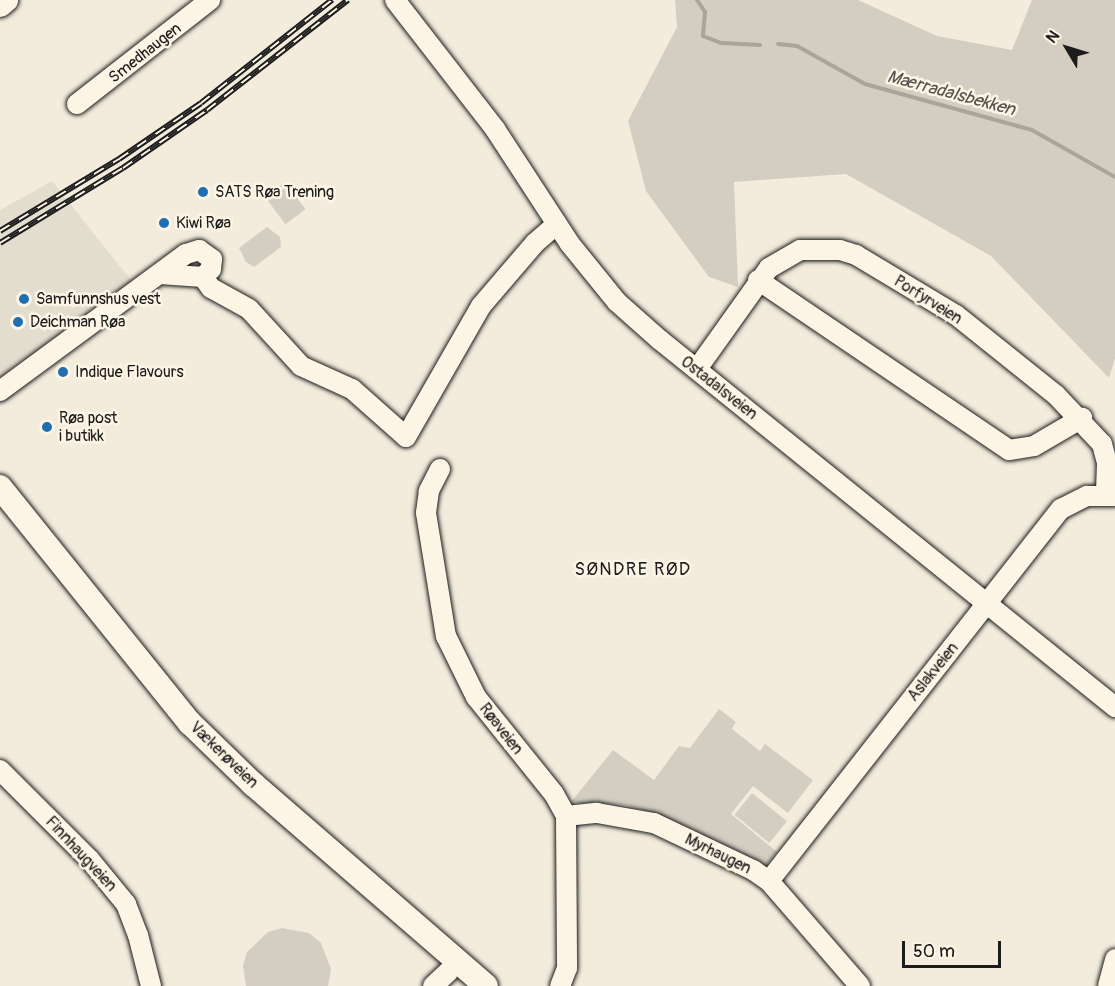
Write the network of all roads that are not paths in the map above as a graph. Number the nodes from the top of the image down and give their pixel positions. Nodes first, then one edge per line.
1 (6, 0) edge
2 (210, 0) edge
3 (395, 0) edge
4 (0, 5) edge
5 (77, 104) dead end
6 (557, 224) junction
7 (160, 274) junction
8 (202, 277) junction
9 (758, 280) junction
10 (696, 369) junction
11 (0, 391) edge
12 (1082, 418) junction
13 (440, 469) dead end
14 (0, 487) edge
15 (1110, 496) edge
16 (988, 601) junction
17 (1115, 707) edge
18 (1, 773) edge
19 (566, 816) junction
20 (769, 881) junction
21 (1115, 959) edge
22 (449, 971) dead end
23 (151, 986) edge
24 (433, 986) edge
25 (486, 986) edge
26 (560, 986) edge
27 (860, 986) edge
28 (1108, 986) edge

1 - 4 main road
2 - 5 street, Smedhaugen
3 - 6 street, Ostadalsveien
6 - 8 street
6 - 10 street, Ostadalsveien
7 - 8 street
7 - 8 street
7 - 11 street
9 - 10 street, Porfyrveien
9 - 12 street
9 - 12 street, Porfyrveien
10 - 16 street, Ostadalsveien
12 - 15 street, Porfyrveien
13 - 19 street, Røaveien
14 - 25 main road, Vækerøveien
15 - 16 street, Aslakveien
16 - 17 street, Ostadalsveien
16 - 20 street, Aslakveien
18 - 23 street, Finnhaugveien
19 - 20 street, Myrhaugen
19 - 26 street, Røaveien
20 - 27 street, Myrhaugen
21 - 28 street
22 - 24 street

